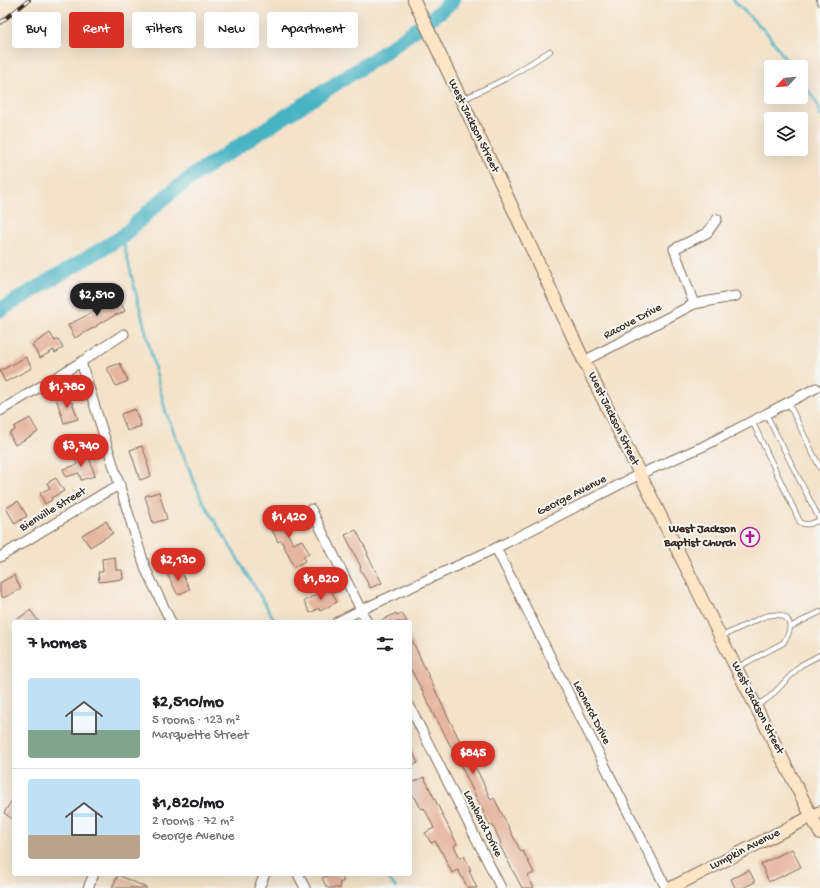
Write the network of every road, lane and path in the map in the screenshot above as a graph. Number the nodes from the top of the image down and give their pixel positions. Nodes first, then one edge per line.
1 (414, 0) edge
2 (818, 0) edge
3 (820, 3) edge
4 (550, 51) dead end
5 (461, 100) junction
6 (717, 219) dead end
7 (736, 296) dead end
8 (694, 304) junction
9 (124, 334) dead end
10 (584, 361) junction
11 (81, 362) junction
12 (816, 388) dead end
13 (788, 402) junction
14 (0, 411) edge
15 (766, 414) junction
16 (752, 421) junction
17 (820, 468) edge
18 (640, 474) junction
19 (120, 485) junction
20 (311, 510) dead end
21 (820, 520) edge
22 (496, 548) junction
23 (0, 556) edge
24 (361, 610) junction
25 (820, 612) edge
26 (170, 620) edge
27 (341, 620) edge
28 (366, 620) edge
29 (790, 627) junction
30 (720, 637) junction
31 (820, 655) edge
32 (736, 668) junction
33 (756, 706) junction
34 (412, 711) edge
35 (816, 814) edge
36 (820, 833) edge
37 (93, 876) edge
38 (264, 876) edge
39 (299, 876) edge
40 (88, 888) edge
41 (259, 888) edge
42 (305, 888) edge
43 (501, 888) edge
44 (666, 888) edge
45 (670, 888) edge

1 - 5 street, West Jackson Street
2 - 3 lane
4 - 5 lane
5 - 10 street, West Jackson Street
6 - 8 street
7 - 8 street, Racove Drive
8 - 10 street, Racove Drive
9 - 11 street
10 - 18 street, West Jackson Street
11 - 14 street
11 - 19 street
12 - 13 street, George Avenue
13 - 15 street, George Avenue
13 - 17 lane
15 - 16 street, George Avenue
15 - 21 lane
16 - 18 street, George Avenue
16 - 21 lane
18 - 22 street, George Avenue
18 - 30 street, West Jackson Street
19 - 23 street, Bienville Street
19 - 26 street
20 - 24 street
22 - 24 street, George Avenue
22 - 44 street, Leonard Drive
24 - 27 street, George Avenue
24 - 28 street
25 - 29 lane
29 - 30 lane
29 - 32 lane
30 - 32 street, West Jackson Street
31 - 33 lane
32 - 33 street, West Jackson Street
33 - 35 street, West Jackson Street
34 - 43 street, Lambard Drive
35 - 36 street, West Jackson Street
35 - 45 street, Lumpkin Avenue
37 - 40 street
38 - 41 street
39 - 42 street

